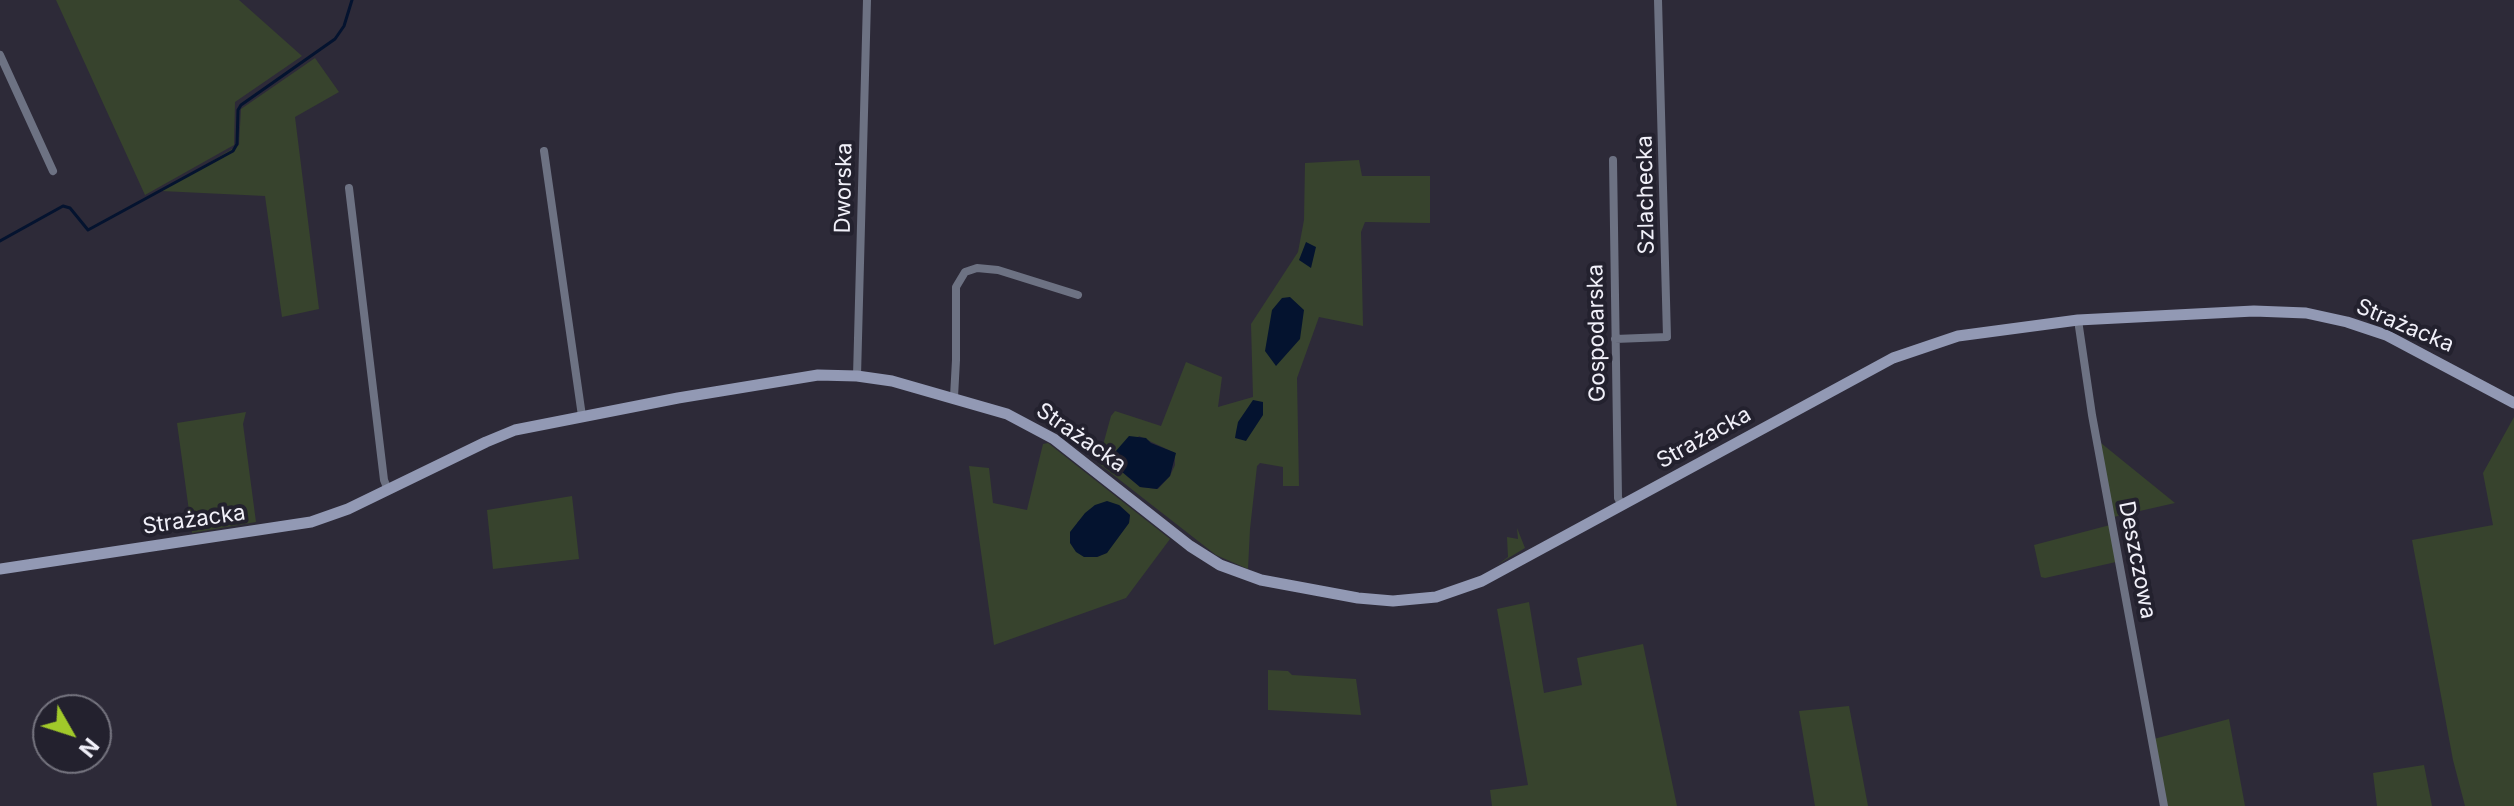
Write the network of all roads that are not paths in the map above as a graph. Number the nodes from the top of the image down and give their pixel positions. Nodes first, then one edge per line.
1 (867, 0) edge
2 (1658, 0) edge
3 (0, 55) edge
4 (544, 151) dead end
5 (1613, 160) dead end
6 (53, 171) dead end
7 (349, 188) dead end
8 (1078, 295) dead end
9 (2078, 320) junction
10 (1615, 339) junction
11 (857, 376) junction
12 (954, 397) junction
13 (2514, 403) edge
14 (582, 416) junction
15 (388, 490) junction
16 (1622, 505) junction
17 (0, 569) edge
18 (2164, 806) edge

1 - 11 street, Dworska
2 - 10 street, Szlachecka
3 - 6 street
4 - 14 street
5 - 10 street, Gospodarska
7 - 15 street
8 - 12 street
9 - 13 street, Strażacka
9 - 16 street, Strażacka
9 - 18 street, Deszczowa
10 - 16 street, Gospodarska
11 - 12 street, Strażacka
11 - 14 street, Strażacka
12 - 16 street, Strażacka
14 - 15 street, Strażacka
15 - 17 street, Strażacka

